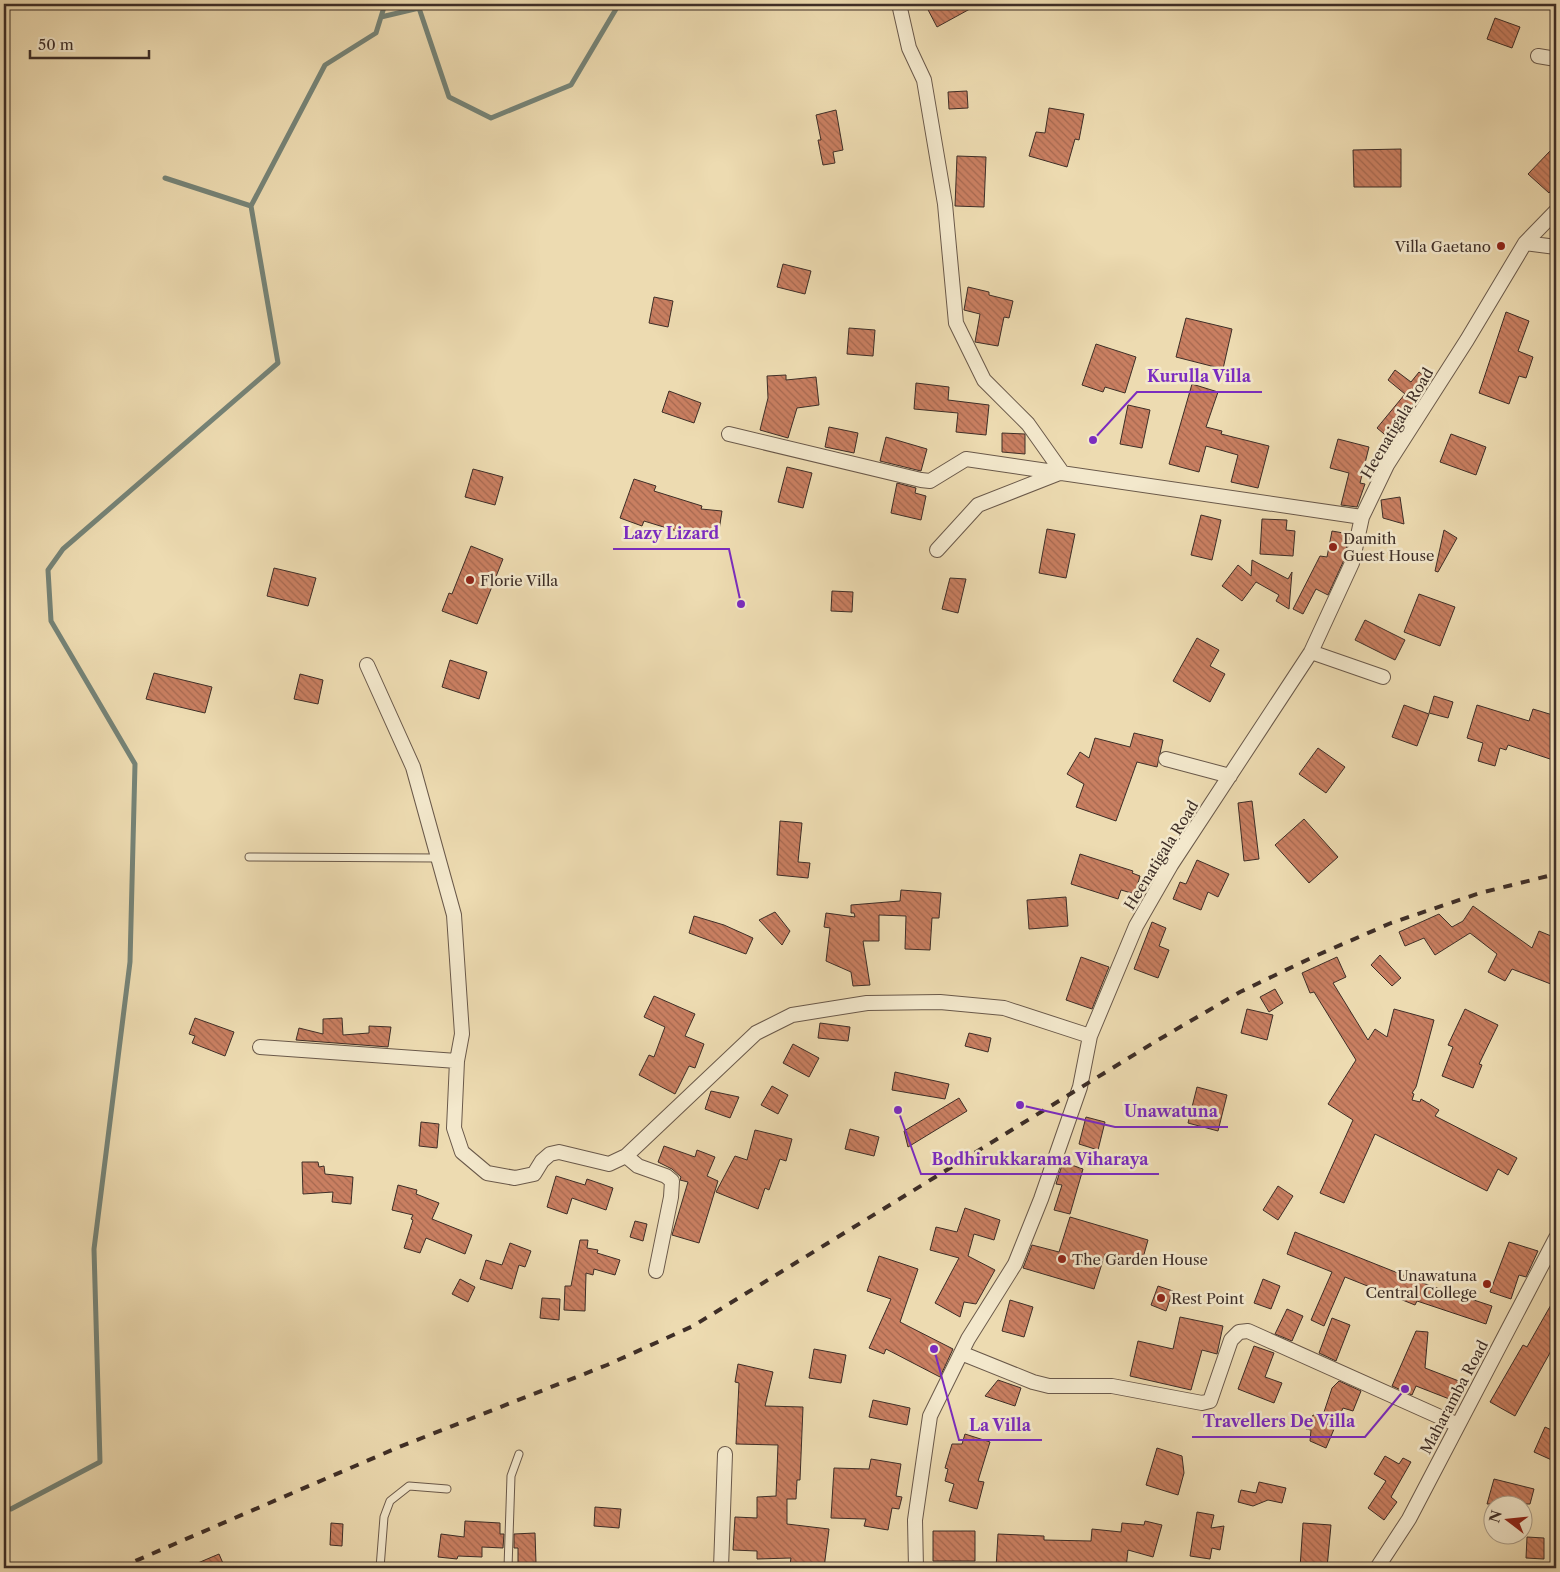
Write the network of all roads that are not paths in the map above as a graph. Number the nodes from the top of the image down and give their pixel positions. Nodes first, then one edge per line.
1 (899, 4) edge
2 (1538, 56) dead end
3 (1556, 59) edge
4 (1556, 211) edge
5 (1524, 243) junction
6 (1556, 247) edge
7 (729, 434) dead end
8 (1062, 472) junction
9 (1362, 517) junction
10 (936, 550) dead end
11 (1311, 652) junction
12 (367, 665) dead end
13 (1383, 677) dead end
14 (1166, 759) dead end
15 (1230, 776) junction
16 (249, 857) dead end
17 (438, 858) junction
18 (1090, 1036) junction
19 (260, 1047) dead end
20 (457, 1061) junction
21 (626, 1156) junction
22 (1556, 1238) edge
23 (656, 1271) dead end
24 (961, 1353) junction
25 (1458, 1425) junction
26 (519, 1454) dead end
27 (725, 1454) dead end
28 (447, 1489) dead end
29 (380, 1568) edge
30 (508, 1568) edge
31 (721, 1568) edge
32 (916, 1568) edge
33 (1377, 1568) edge

1 - 8 street
2 - 3 street
4 - 5 street, Heenatigala Road
5 - 6 street
5 - 9 street, Heenatigala Road
7 - 8 street
8 - 9 street
8 - 10 street
9 - 11 street, Heenatigala Road
11 - 13 street
11 - 15 street, Heenatigala Road
12 - 17 street
14 - 15 street
15 - 18 street, Heenatigala Road
16 - 17 lane
17 - 20 street
18 - 21 street
18 - 24 street, Heenatigala Road
19 - 20 street
20 - 21 street
21 - 23 street
22 - 25 street, Maharamba Road
24 - 25 street
24 - 32 street, Heenatigala Road
25 - 33 street, Maharamba Road
26 - 30 lane
27 - 31 street
28 - 29 lane

